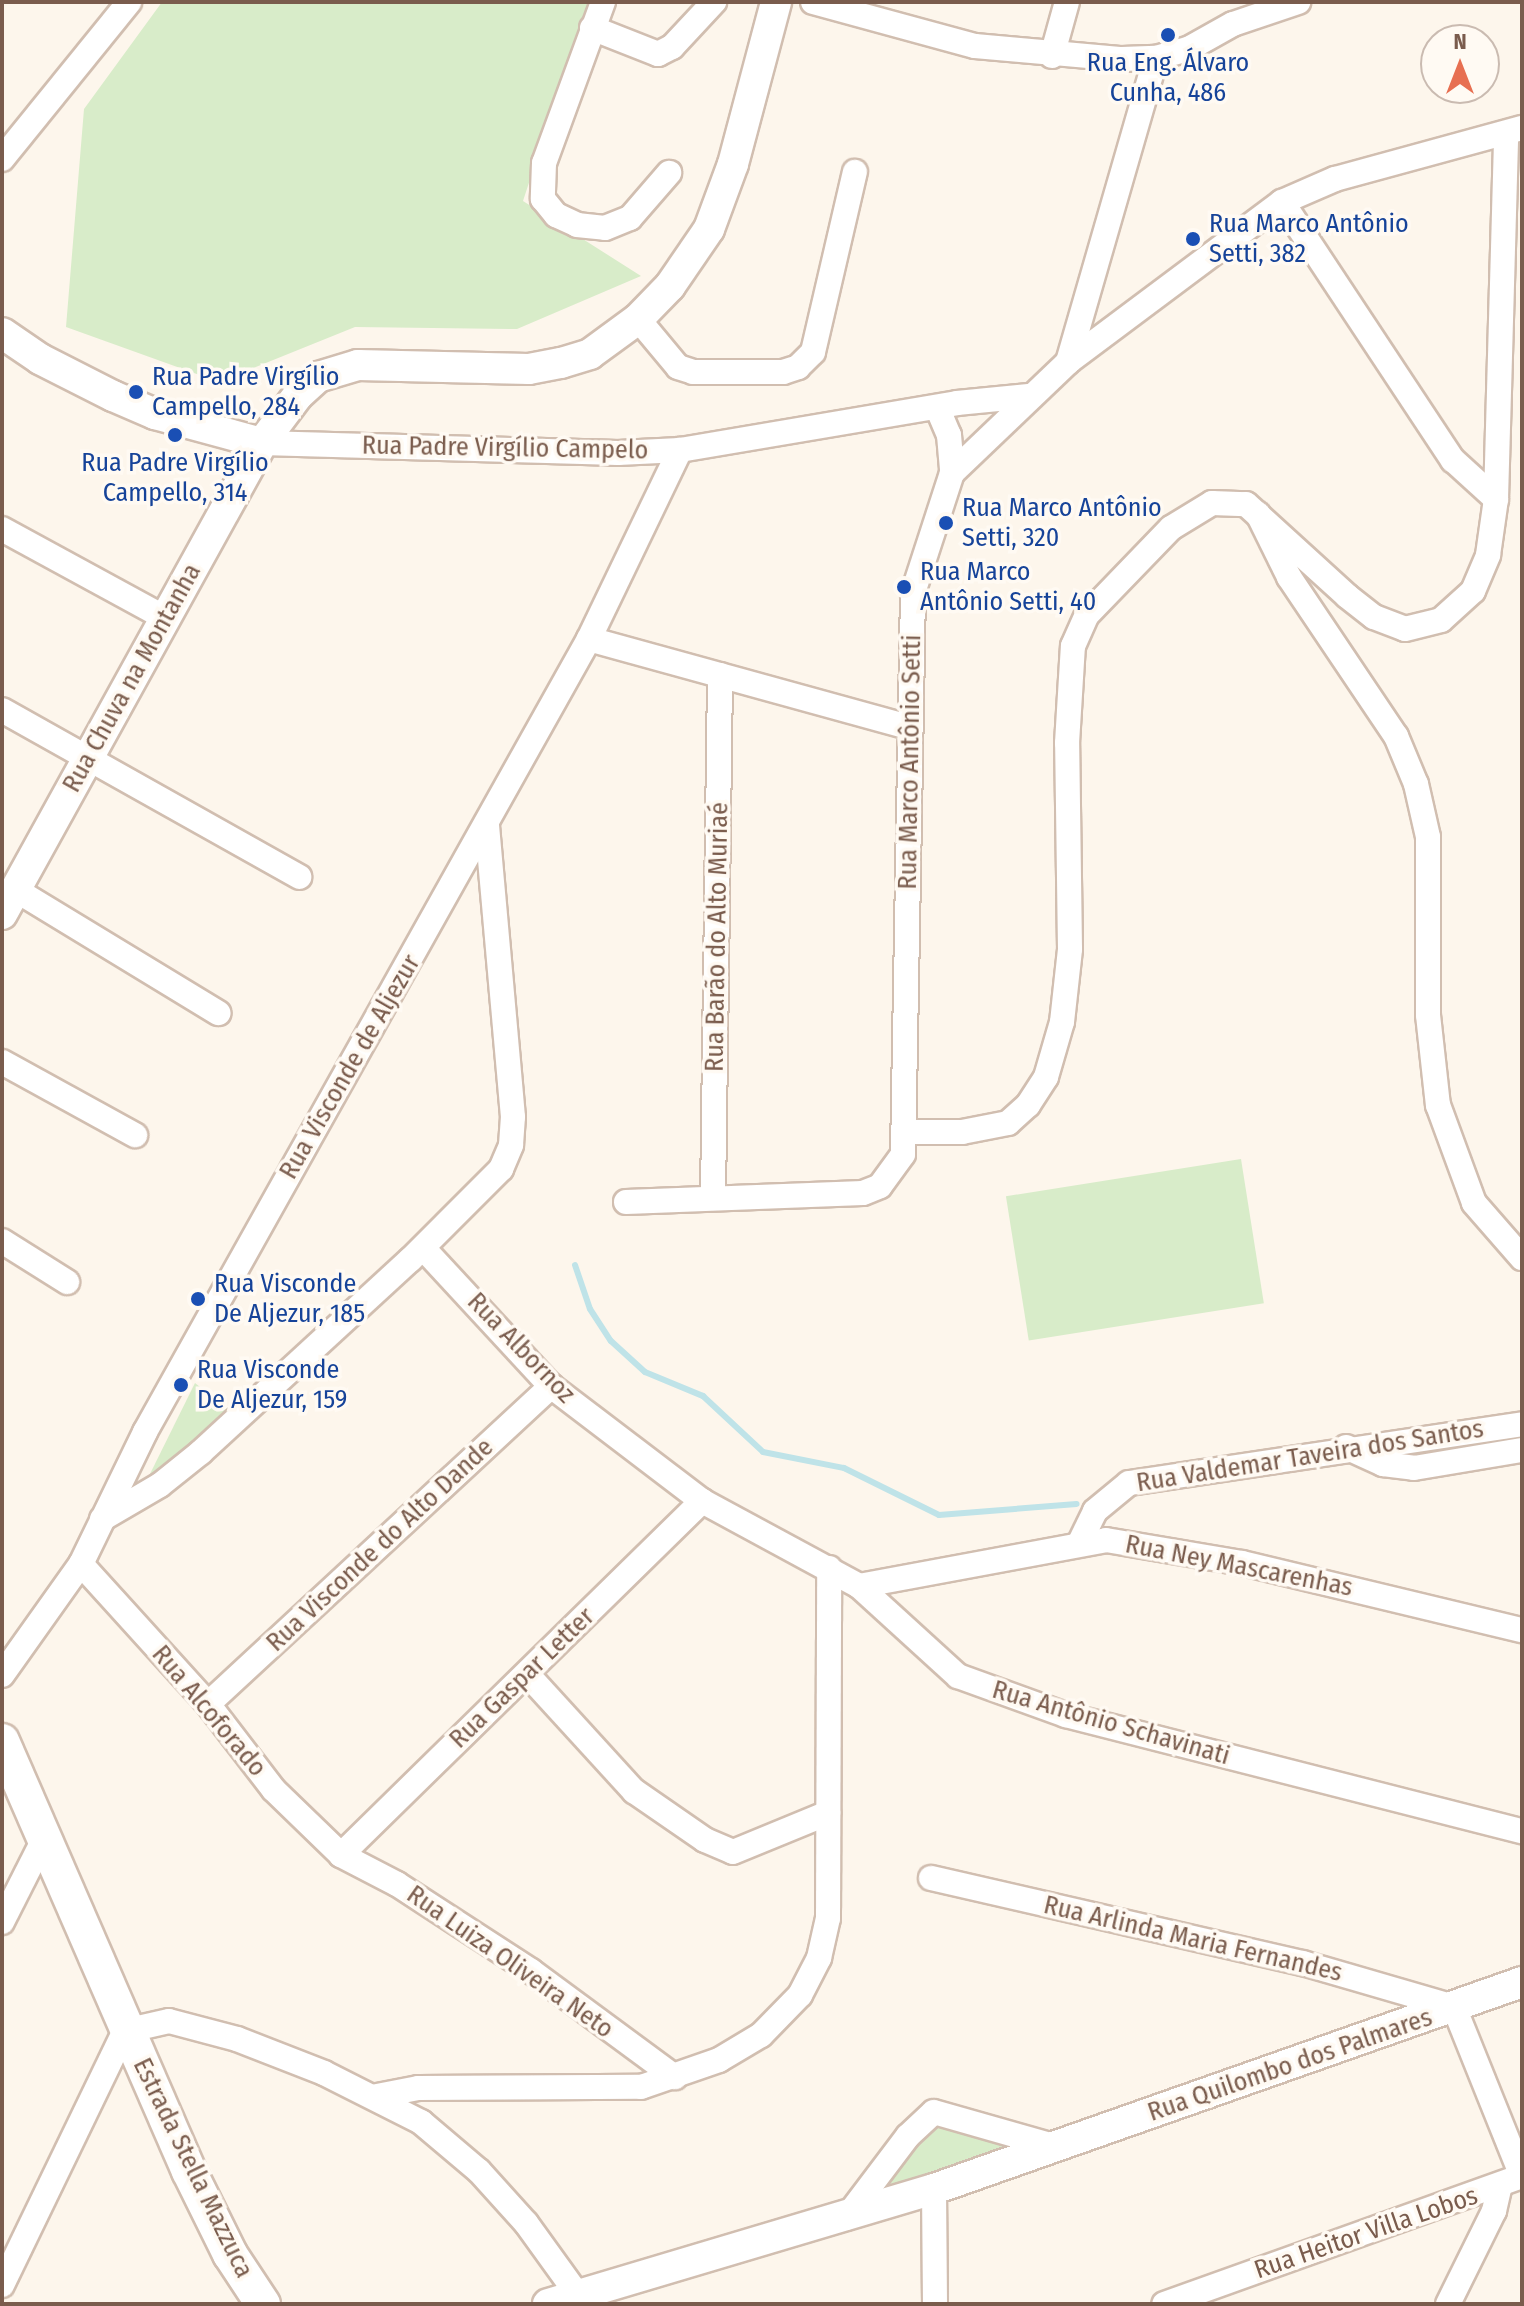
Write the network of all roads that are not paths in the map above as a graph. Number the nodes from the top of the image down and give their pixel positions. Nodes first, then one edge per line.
1 (129, 2) edge
2 (603, 2) edge
3 (714, 2) edge
4 (776, 2) edge
5 (813, 2) edge
6 (1067, 2) edge
7 (1250, 2) edge
8 (1298, 2) edge
9 (1233, 24) junction
10 (592, 28) junction
11 (1052, 56) junction
12 (1156, 58) junction
13 (1514, 131) edge
14 (2, 159) edge
15 (855, 172) dead end
16 (669, 173) dead end
17 (1282, 202) junction
18 (638, 319) junction
19 (2, 333) edge
20 (1068, 362) junction
21 (1029, 396) junction
22 (937, 407) junction
23 (262, 443) junction
24 (680, 450) junction
25 (952, 473) junction
26 (1496, 499) junction
27 (1247, 507) junction
28 (2, 529) edge
29 (165, 618) junction
30 (589, 639) junction
31 (720, 675) junction
32 (2, 710) edge
33 (908, 727) junction
34 (87, 760) junction
35 (487, 824) junction
36 (299, 877) dead end
37 (9, 902) edge
38 (218, 1013) dead end
39 (2, 1062) edge
40 (907, 1132) junction
41 (135, 1135) dead end
42 (713, 1198) junction
43 (626, 1202) dead end
44 (2, 1241) edge
45 (423, 1248) junction
46 (1522, 1258) edge
47 (67, 1282) dead end
48 (551, 1386) junction
49 (1522, 1424) edge
50 (1346, 1447) junction
51 (1522, 1450) edge
52 (702, 1501) junction
53 (102, 1519) junction
54 (1080, 1542) junction
55 (81, 1564) junction
56 (829, 1568) junction
57 (859, 1586) junction
58 (1522, 1630) edge
59 (527, 1674) junction
60 (2, 1675) edge
61 (208, 1704) junction
62 (2, 1741) edge
63 (828, 1813) junction
64 (1522, 1831) edge
65 (43, 1841) junction
66 (341, 1855) junction
67 (931, 1878) dead end
68 (2, 1922) edge
69 (1522, 1982) edge
70 (1454, 2007) junction
71 (125, 2031) junction
72 (675, 2077) junction
73 (377, 2096) junction
74 (1057, 2147) junction
75 (1511, 2181) edge
76 (934, 2189) junction
77 (846, 2218) junction
78 (2, 2285) edge
79 (578, 2295) junction
80 (263, 2304) edge
81 (548, 2304) edge
82 (935, 2304) edge
83 (1164, 2304) edge
84 (1448, 2304) edge

1 - 14 street
2 - 10 street
3 - 10 street
4 - 18 street, Rua Chuva na Montanha
5 - 11 street
6 - 11 street
7 - 9 street
8 - 9 street
9 - 12 street
10 - 16 street
11 - 12 street
12 - 20 street
13 - 17 street, Rua Marco Antônio Setti
13 - 26 street
15 - 18 street
17 - 20 street, Rua Marco Antônio Setti
17 - 26 street
18 - 23 street, Rua Chuva na Montanha
19 - 23 street, Rua Padre Virgílio Campelo
20 - 21 street, Rua Marco Antônio Setti
21 - 22 street, Rua Padre Virgílio Campelo
21 - 25 street, Rua Marco Antônio Setti
22 - 24 street, Rua Padre Virgílio Campelo
22 - 25 street
23 - 24 street, Rua Padre Virgílio Campelo
23 - 29 street, Rua Chuva na Montanha
24 - 30 street, Rua Visconde de Aljezur
25 - 33 street, Rua Marco Antônio Setti
26 - 27 street
27 - 40 street
27 - 46 street
28 - 29 street
29 - 34 street, Rua Chuva na Montanha
30 - 31 street
30 - 35 street, Rua Visconde de Aljezur
31 - 33 street
31 - 42 street, Rua Barão do Alto Muriaé
32 - 34 street
33 - 40 street, Rua Marco Antônio Setti
34 - 36 street
34 - 37 street, Rua Chuva na Montanha
35 - 45 street
35 - 53 street, Rua Visconde de Aljezur
37 - 38 street
39 - 41 street
40 - 42 street, Rua Marco Antônio Setti
42 - 43 street, Rua Marco Antônio Setti
44 - 47 street
45 - 48 street, Rua Albornoz
45 - 53 street
48 - 52 street, Rua Albornoz
48 - 61 street, Rua Visconde do Alto Dande
49 - 50 street, Rua Valdemar Taveira dos Santos
50 - 51 street
50 - 54 street, Rua Valdemar Taveira dos Santos
52 - 56 street, Rua Antônio Schavinati
52 - 59 street, Rua Gaspar Letter
53 - 55 street, Rua Visconde de Aljezur
54 - 57 street, Rua Ney Mascarenhas
54 - 58 street, Rua Ney Mascarenhas
55 - 60 street, Rua Visconde de Aljezur
55 - 61 street, Rua Alcoforado
56 - 57 street, Rua Antônio Schavinati
56 - 63 street
57 - 64 street, Rua Antônio Schavinati
59 - 63 street
59 - 66 street, Rua Gaspar Letter
61 - 66 street, Rua Alcoforado
62 - 65 main road, Estrada Stella Mazzuca
63 - 72 street
65 - 68 street
65 - 71 main road, Estrada Stella Mazzuca
66 - 72 street, Rua Luiza Oliveira Neto
67 - 70 street, Rua Arlinda Maria Fernandes
69 - 70 street, Rua Quilombo dos Palmares
70 - 74 street, Rua Quilombo dos Palmares
70 - 75 street
71 - 73 street
71 - 78 street
71 - 80 main road, Estrada Stella Mazzuca
72 - 73 street
73 - 79 street
74 - 76 street, Rua Quilombo dos Palmares
74 - 77 street
75 - 83 street, Rua Heitor Villa Lobos
75 - 84 street
76 - 77 street, Rua Quilombo dos Palmares
76 - 82 street
77 - 79 street, Rua Quilombo dos Palmares
79 - 81 street, Rua Quilombo dos Palmares

